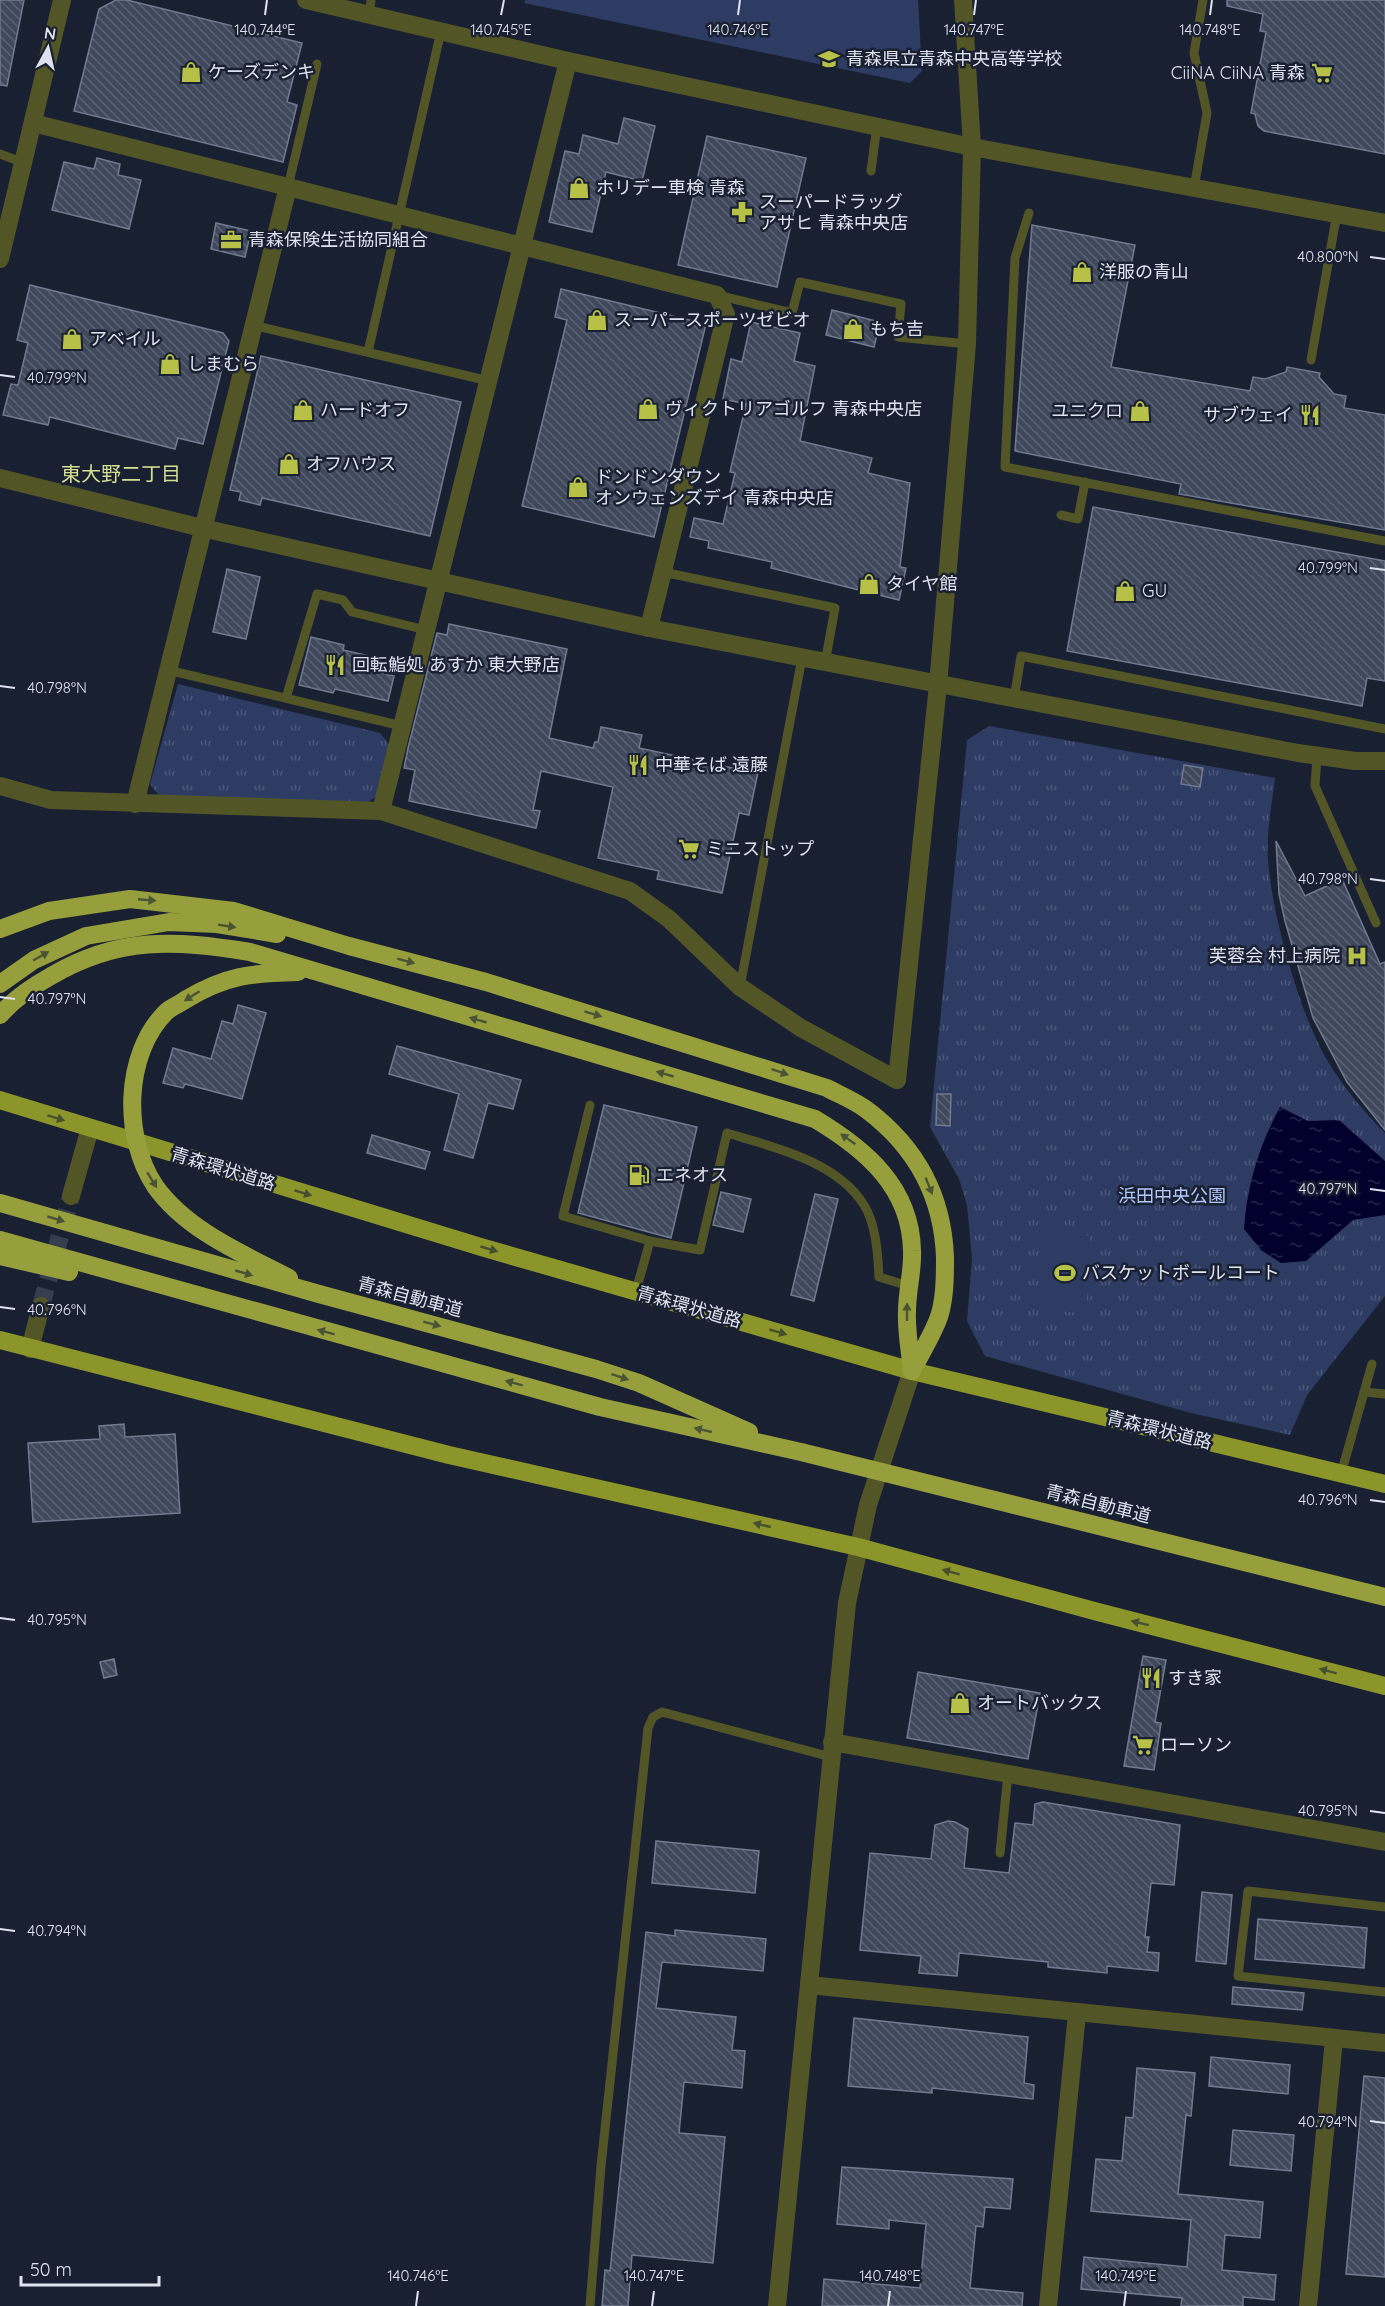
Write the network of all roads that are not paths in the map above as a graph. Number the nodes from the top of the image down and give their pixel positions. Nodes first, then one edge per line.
1 (62, 0) edge
2 (306, 0) edge
3 (963, 0) edge
4 (1203, 0) edge
5 (370, 7) edge
6 (441, 31) junction
7 (568, 61) junction
8 (317, 64) dead end
9 (33, 123) junction
10 (877, 125) junction
11 (972, 147) junction
12 (0, 154) edge
13 (24, 163) junction
14 (871, 171) dead end
15 (288, 187) junction
16 (1194, 188) junction
17 (1029, 213) dead end
18 (1337, 213) junction
19 (400, 214) junction
20 (1385, 223) edge
21 (522, 244) junction
22 (0, 259) edge
23 (717, 295) junction
24 (252, 325) junction
25 (968, 344) junction
26 (368, 352) junction
27 (1311, 360) dead end
28 (489, 381) junction
29 (0, 478) edge
30 (1085, 482) junction
31 (1061, 515) dead end
32 (202, 528) junction
33 (1385, 541) edge
34 (663, 572) junction
35 (438, 582) junction
36 (649, 627) junction
37 (426, 630) junction
38 (802, 658) junction
39 (825, 663) junction
40 (168, 670) junction
41 (938, 685) junction
42 (285, 698) junction
43 (1014, 699) junction
44 (402, 726) junction
45 (1385, 729) edge
46 (1317, 756) junction
47 (1385, 760) edge
48 (0, 786) edge
49 (135, 804) junction
50 (381, 811) junction
51 (1376, 923) dead end
52 (0, 929) edge
53 (349, 946) junction
54 (309, 971) junction
55 (0, 984) edge
56 (740, 987) junction
57 (0, 1015) edge
58 (0, 1100) edge
59 (590, 1105) dead end
60 (90, 1128) junction
61 (71, 1196) tunnel mouth
62 (0, 1203) edge
63 (0, 1240) edge
64 (650, 1241) junction
65 (0, 1256) edge
66 (909, 1286) junction
67 (636, 1292) junction
68 (319, 1294) junction
69 (41, 1306) tunnel mouth
70 (299, 1324) junction
71 (0, 1340) edge
72 (30, 1348) junction
73 (1372, 1364) dead end
74 (912, 1371) junction
75 (1364, 1392) junction
76 (1385, 1394) edge
77 (801, 1452) junction
78 (1341, 1474) junction
79 (1385, 1484) edge
80 (858, 1546) junction
81 (1385, 1597) edge
82 (1385, 1686) edge
83 (831, 1749) junction
84 (1008, 1774) junction
85 (1385, 1842) edge
86 (1000, 1853) dead end
87 (1385, 1907) edge
88 (809, 1985) junction
89 (1385, 1992) edge
90 (1077, 2014) junction
91 (1334, 2038) junction
92 (1385, 2043) edge
93 (590, 2306) edge
94 (777, 2306) edge
95 (1048, 2306) edge
96 (1308, 2306) edge

1 - 9 street
2 - 5 street
3 - 11 street
4 - 16 lane
5 - 6 street
6 - 7 street
6 - 19 lane
7 - 10 street
7 - 21 street
8 - 15 lane
9 - 13 street
9 - 15 street
10 - 11 street
10 - 14 lane
11 - 16 street
11 - 25 street
12 - 13 lane
13 - 22 street
15 - 19 street
15 - 24 street
16 - 18 street
17 - 30 lane
18 - 20 street
18 - 27 lane
19 - 21 street
19 - 26 lane
21 - 23 street
21 - 28 street
23 - 25 lane
23 - 34 street
24 - 26 lane
24 - 32 street
25 - 41 street
26 - 28 lane
28 - 35 street
29 - 32 street
30 - 31 lane
30 - 33 lane
32 - 35 street
32 - 40 street
34 - 36 street
34 - 39 lane
35 - 36 street
35 - 37 street
36 - 38 street
37 - 42 lane
37 - 44 street
38 - 39 street
38 - 56 lane
39 - 41 street
40 - 42 lane
40 - 49 street
41 - 43 street
41 - 56 street
42 - 44 lane
43 - 45 lane
43 - 46 street
44 - 50 street
46 - 47 street
46 - 51 lane
48 - 49 street
49 - 50 street
50 - 56 street
52 -> 53 highway
55 -> 53 highway
53 -> 74 highway
54 - 57 highway
66 -> 54 highway
54 -> 68 highway
58 -> 60 highway, 青森環状道路
59 - 64 lane
60 - 61 street
60 -> 67 highway, 青森環状道路
62 -> 68 highway, 青森自動車道
63 - 70 highway, 青森自動車道
64 - 66 lane
64 - 67 lane
65 - 70 highway
74 -> 66 highway
67 -> 74 highway, 青森環状道路
68 -> 77 highway, 青森自動車道
69 - 72 street
77 -> 70 highway, 青森自動車道
71 - 72 highway
80 -> 72 highway
73 - 75 lane
74 - 78 highway, 青森環状道路
74 - 80 street
75 - 76 lane
75 - 78 lane
77 - 81 highway, 青森自動車道
78 - 79 highway, 青森環状道路
82 -> 80 highway
80 - 83 street
83 - 84 street
83 - 88 street
83 - 93 lane
84 - 85 street
84 - 86 lane
87 - 89 lane
88 - 90 street
88 - 94 street
90 - 91 street
90 - 95 street
91 - 92 street
91 - 96 street

